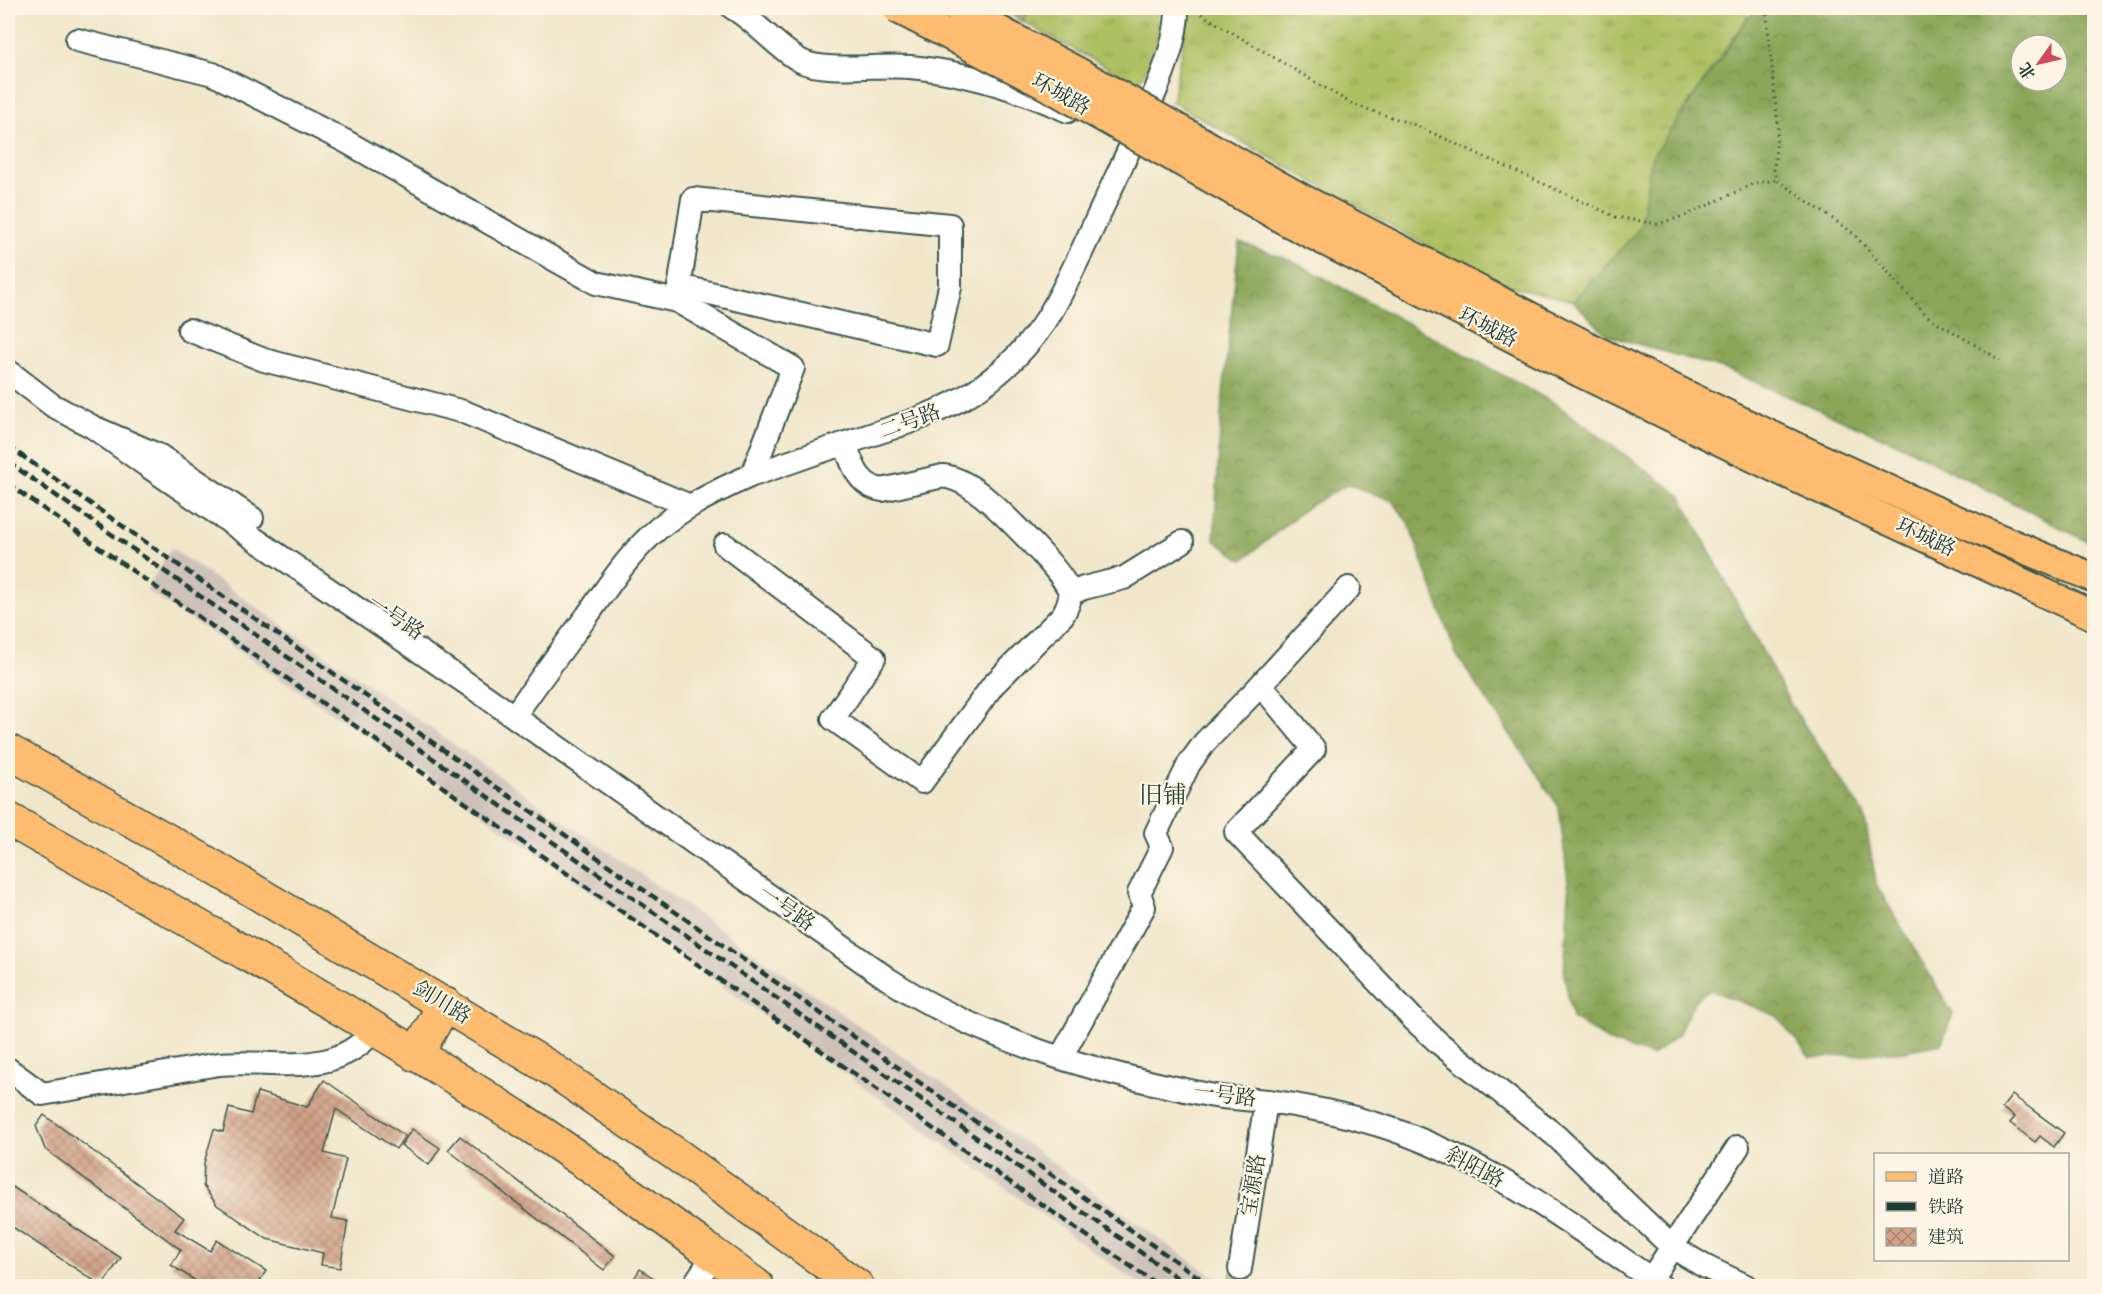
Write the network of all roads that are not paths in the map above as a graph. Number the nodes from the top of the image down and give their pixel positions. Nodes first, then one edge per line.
1 (733, 8) edge
2 (896, 8) edge
3 (957, 8) edge
4 (1184, 8) edge
5 (77, 40) dead end
6 (1132, 143) junction
7 (678, 293) junction
8 (189, 330) dead end
9 (1587, 361) junction
10 (8, 371) edge
11 (845, 443) junction
12 (752, 475) junction
13 (690, 506) junction
14 (1182, 542) dead end
15 (725, 545) dead end
16 (2094, 578) edge
17 (1349, 588) dead end
18 (1070, 594) junction
19 (2091, 614) edge
20 (1261, 685) junction
21 (518, 710) junction
22 (8, 751) edge
23 (8, 819) edge
24 (445, 1004) junction
25 (374, 1030) junction
26 (1065, 1051) junction
27 (416, 1055) junction
28 (8, 1068) edge
29 (1266, 1101) junction
30 (1738, 1147) dead end
31 (1672, 1247) junction
32 (714, 1255) junction
33 (1240, 1269) tunnel mouth
34 (1656, 1283) edge
35 (693, 1287) edge
36 (757, 1287) edge
37 (857, 1287) edge
38 (1746, 1287) edge

1 - 6 street
2 - 9 main road, 环城路, bridge
3 - 9 main road, 环城路, bridge
4 - 6 street, 二号路
5 - 7 street
6 - 11 street, 二号路
7 - 7 street
7 - 12 street
8 - 13 street
9 - 16 main road, 环城路
9 - 19 main road, 环城路
10 - 21 street, 一号路
11 - 12 street, 二号路
11 - 18 street
12 - 13 street, 二号路
13 - 21 street, 二号路
14 - 18 street
15 - 18 street
17 - 20 street
20 - 26 street
20 - 31 street
21 - 26 street, 一号路
22 - 24 highway, 剑川路
23 - 25 highway
24 - 27 highway
24 - 37 highway, 剑川路
25 - 27 highway
25 - 28 street
26 - 29 street, 一号路
27 - 32 highway
29 - 33 street, 宝源路
29 - 34 street, 斜阳路
30 - 31 street
31 - 34 street
31 - 38 street
32 - 35 street
32 - 36 highway

